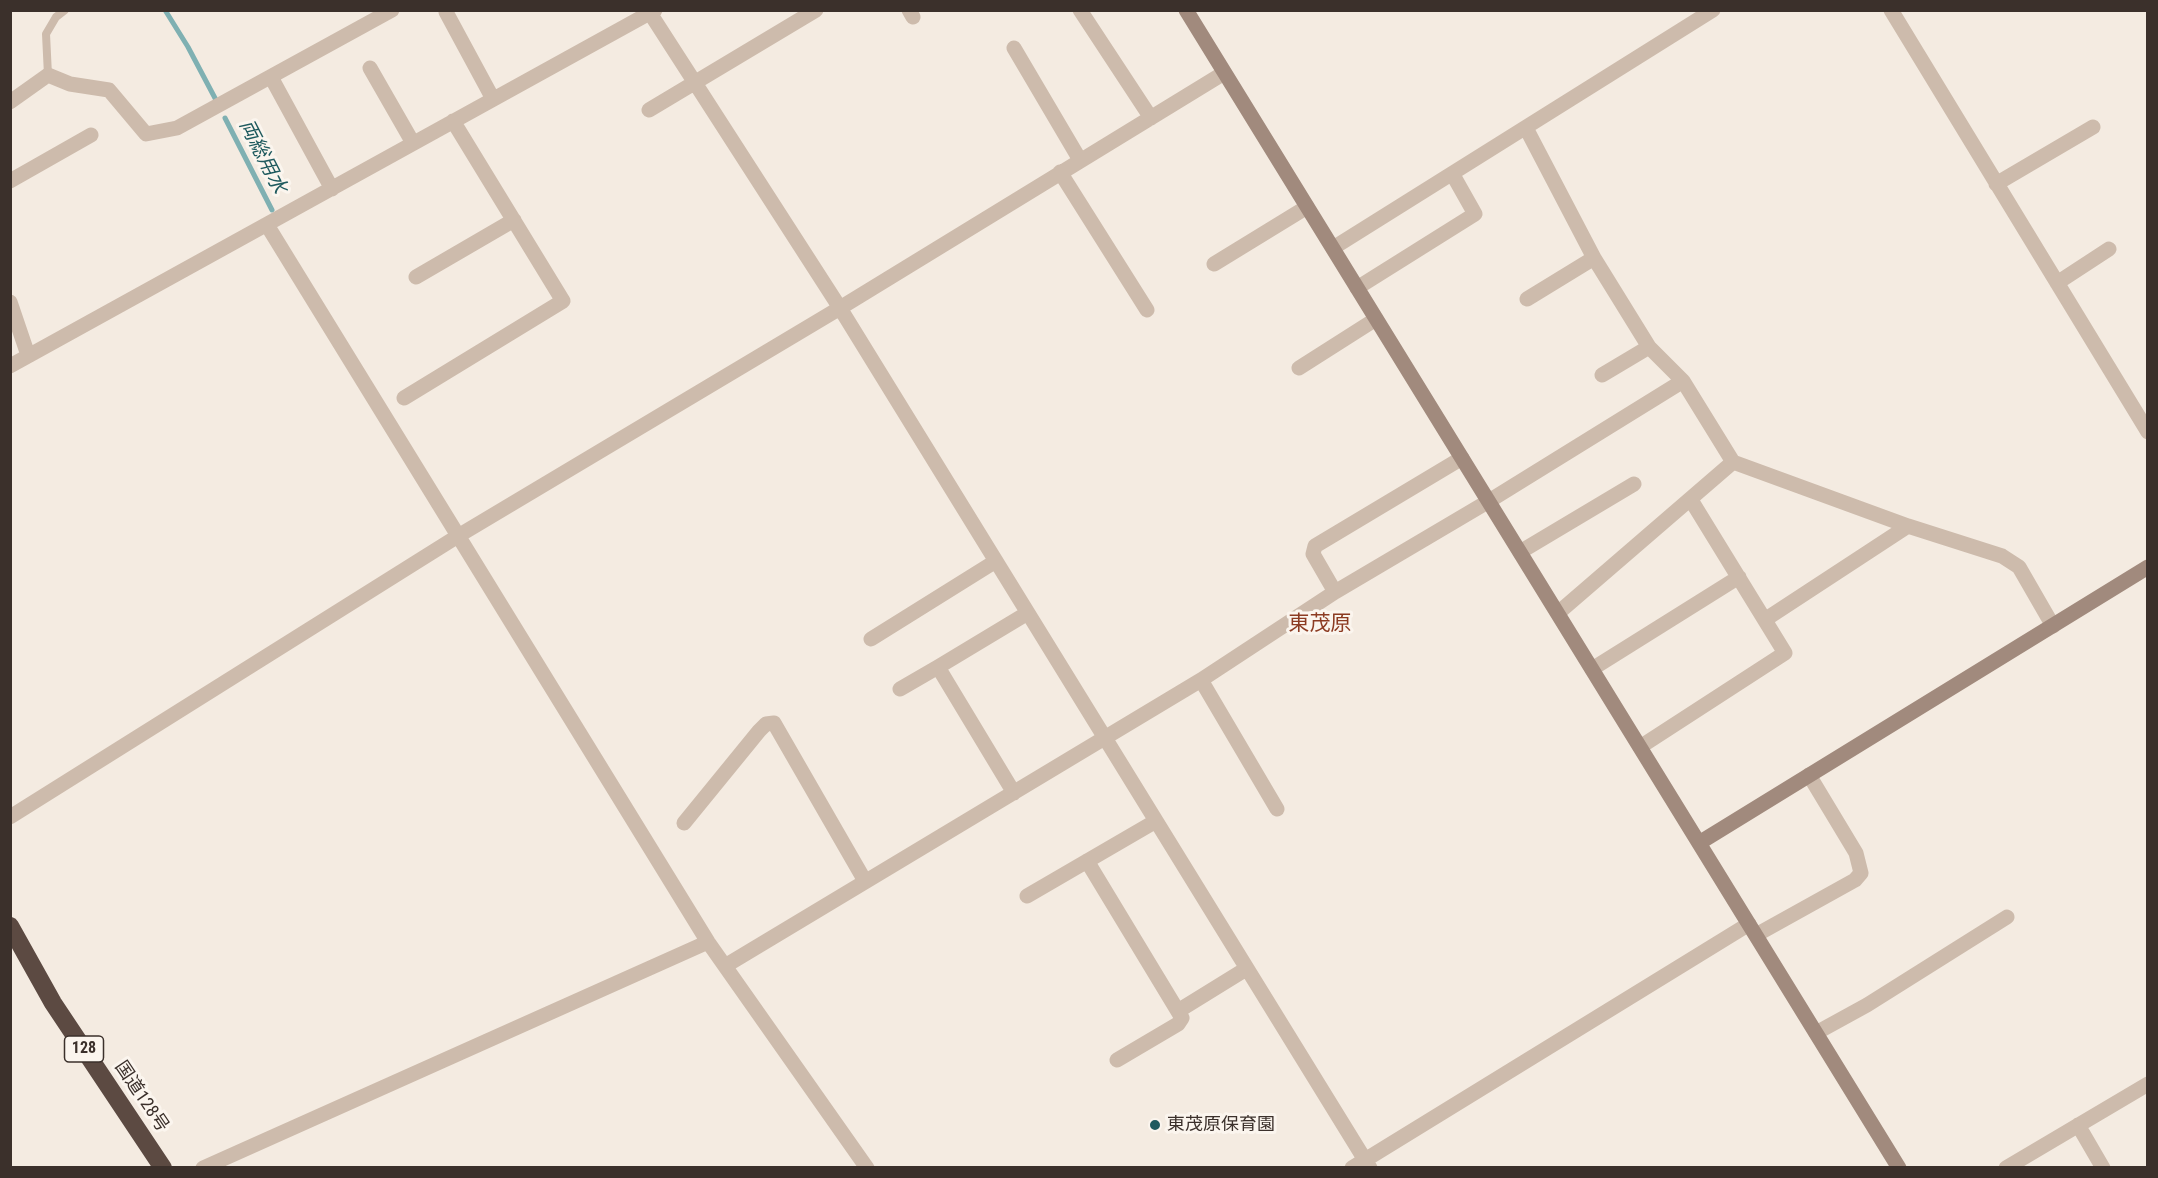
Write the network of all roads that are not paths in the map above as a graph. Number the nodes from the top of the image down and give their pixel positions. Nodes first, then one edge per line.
1 (64, 10) edge
2 (392, 10) edge
3 (1080, 10) edge
4 (1186, 10) edge
5 (1713, 10) edge
6 (1891, 10) edge
7 (814, 11) edge
8 (446, 12) dead end
9 (646, 13) edge
10 (1014, 48) dead end
11 (370, 68) dead end
12 (1224, 73) junction
13 (48, 75) junction
14 (271, 77) junction
15 (696, 82) junction
16 (493, 99) junction
17 (10, 102) edge
18 (649, 110) dead end
19 (1151, 118) junction
20 (453, 121) junction
21 (2093, 127) dead end
22 (1526, 128) junction
23 (91, 135) dead end
24 (413, 143) junction
25 (1080, 160) junction
26 (1060, 172) junction
27 (1454, 175) junction
28 (10, 181) edge
29 (1996, 184) junction
30 (332, 189) junction
31 (1307, 207) junction
32 (514, 220) junction
33 (267, 225) junction
34 (1333, 248) junction
35 (2109, 249) dead end
36 (1594, 258) junction
37 (1214, 264) dead end
38 (416, 277) dead end
39 (2057, 283) junction
40 (1357, 288) junction
41 (1527, 299) dead end
42 (10, 302) edge
43 (840, 308) junction
44 (1147, 310) dead end
45 (1376, 319) junction
46 (1649, 346) junction
47 (28, 356) junction
48 (10, 366) edge
49 (1299, 368) dead end
50 (1602, 375) dead end
51 (1683, 381) junction
52 (404, 398) dead end
53 (2148, 432) edge
54 (1462, 458) junction
55 (1733, 462) junction
56 (1634, 484) dead end
57 (1691, 500) junction
58 (1489, 501) junction
59 (1908, 526) junction
60 (458, 536) junction
61 (1520, 552) junction
62 (996, 561) junction
63 (2146, 572) edge
64 (1739, 577) junction
65 (1335, 592) junction
66 (1558, 613) junction
67 (1026, 614) junction
68 (1766, 619) junction
69 (2053, 626) junction
70 (871, 639) dead end
71 (938, 668) junction
72 (1592, 669) junction
73 (1201, 680) junction
74 (900, 688) dead end
75 (1106, 737) junction
76 (1640, 747) junction
77 (1809, 775) junction
78 (1014, 793) junction
79 (1277, 809) dead end
80 (10, 817) edge
81 (1156, 821) junction
82 (684, 823) dead end
83 (1699, 843) junction
84 (1087, 861) junction
85 (865, 881) junction
86 (1027, 896) dead end
87 (2007, 917) dead end
88 (10, 926) edge
89 (1753, 930) junction
90 (708, 942) junction
91 (725, 966) junction
92 (1246, 969) junction
93 (1178, 1011) junction
94 (1816, 1033) junction
95 (1117, 1060) dead end
96 (2148, 1084) edge
97 (2078, 1125) junction
98 (1362, 1165) edge
99 (163, 1167) edge
100 (203, 1167) edge
101 (867, 1167) edge
102 (1899, 1167) edge
103 (2006, 1167) edge
104 (2103, 1167) edge

1 - 13 lane
2 - 14 street
3 - 19 street
4 - 12 street
5 - 22 street
6 - 29 street
7 - 15 street
8 - 16 street
9 - 15 street
9 - 16 street
10 - 25 street
11 - 24 street
12 - 19 street
12 - 31 street
13 - 14 street
13 - 17 street
14 - 30 street
15 - 18 street
15 - 43 street
16 - 20 street
19 - 25 street
20 - 24 street
20 - 32 street
21 - 29 street
22 - 27 street
22 - 36 street
23 - 28 street
24 - 30 street
25 - 26 street
26 - 43 street
26 - 44 street
27 - 34 street
27 - 40 street
29 - 39 street
30 - 33 street
31 - 34 street
31 - 37 street
32 - 38 street
32 - 52 street
33 - 47 street
33 - 60 street
34 - 40 street
35 - 39 street
36 - 41 street
36 - 46 street
39 - 53 street
40 - 45 street
42 - 47 street
43 - 60 street
43 - 62 street
45 - 49 street
45 - 54 street
46 - 50 street
46 - 51 street
47 - 48 street
51 - 55 street
51 - 58 street
54 - 58 street
54 - 65 street
55 - 57 street
55 - 59 street
56 - 61 street
57 - 64 street
57 - 66 street
58 - 61 street
58 - 65 street
59 - 68 street
59 - 69 street
60 - 80 street
60 - 90 street
61 - 66 street
62 - 67 street
62 - 70 street
63 - 69 street
64 - 68 street
64 - 72 street
65 - 73 street
66 - 72 street
67 - 71 street
67 - 75 street
68 - 76 street
69 - 77 street
71 - 74 street
71 - 78 street
72 - 76 street
73 - 75 street
73 - 79 street
75 - 78 street
75 - 81 street
76 - 83 street
77 - 83 street
77 - 89 street
78 - 85 street
81 - 84 street
81 - 92 street
82 - 85 street
83 - 89 street
84 - 86 street
84 - 93 street
85 - 91 street
87 - 94 street
88 - 99 highway, 国道128号 / 128
89 - 94 street
89 - 98 street
90 - 91 street
90 - 100 street
91 - 101 street
92 - 93 street
92 - 98 street
93 - 95 street
94 - 102 street
96 - 97 street
97 - 103 street
97 - 104 street

